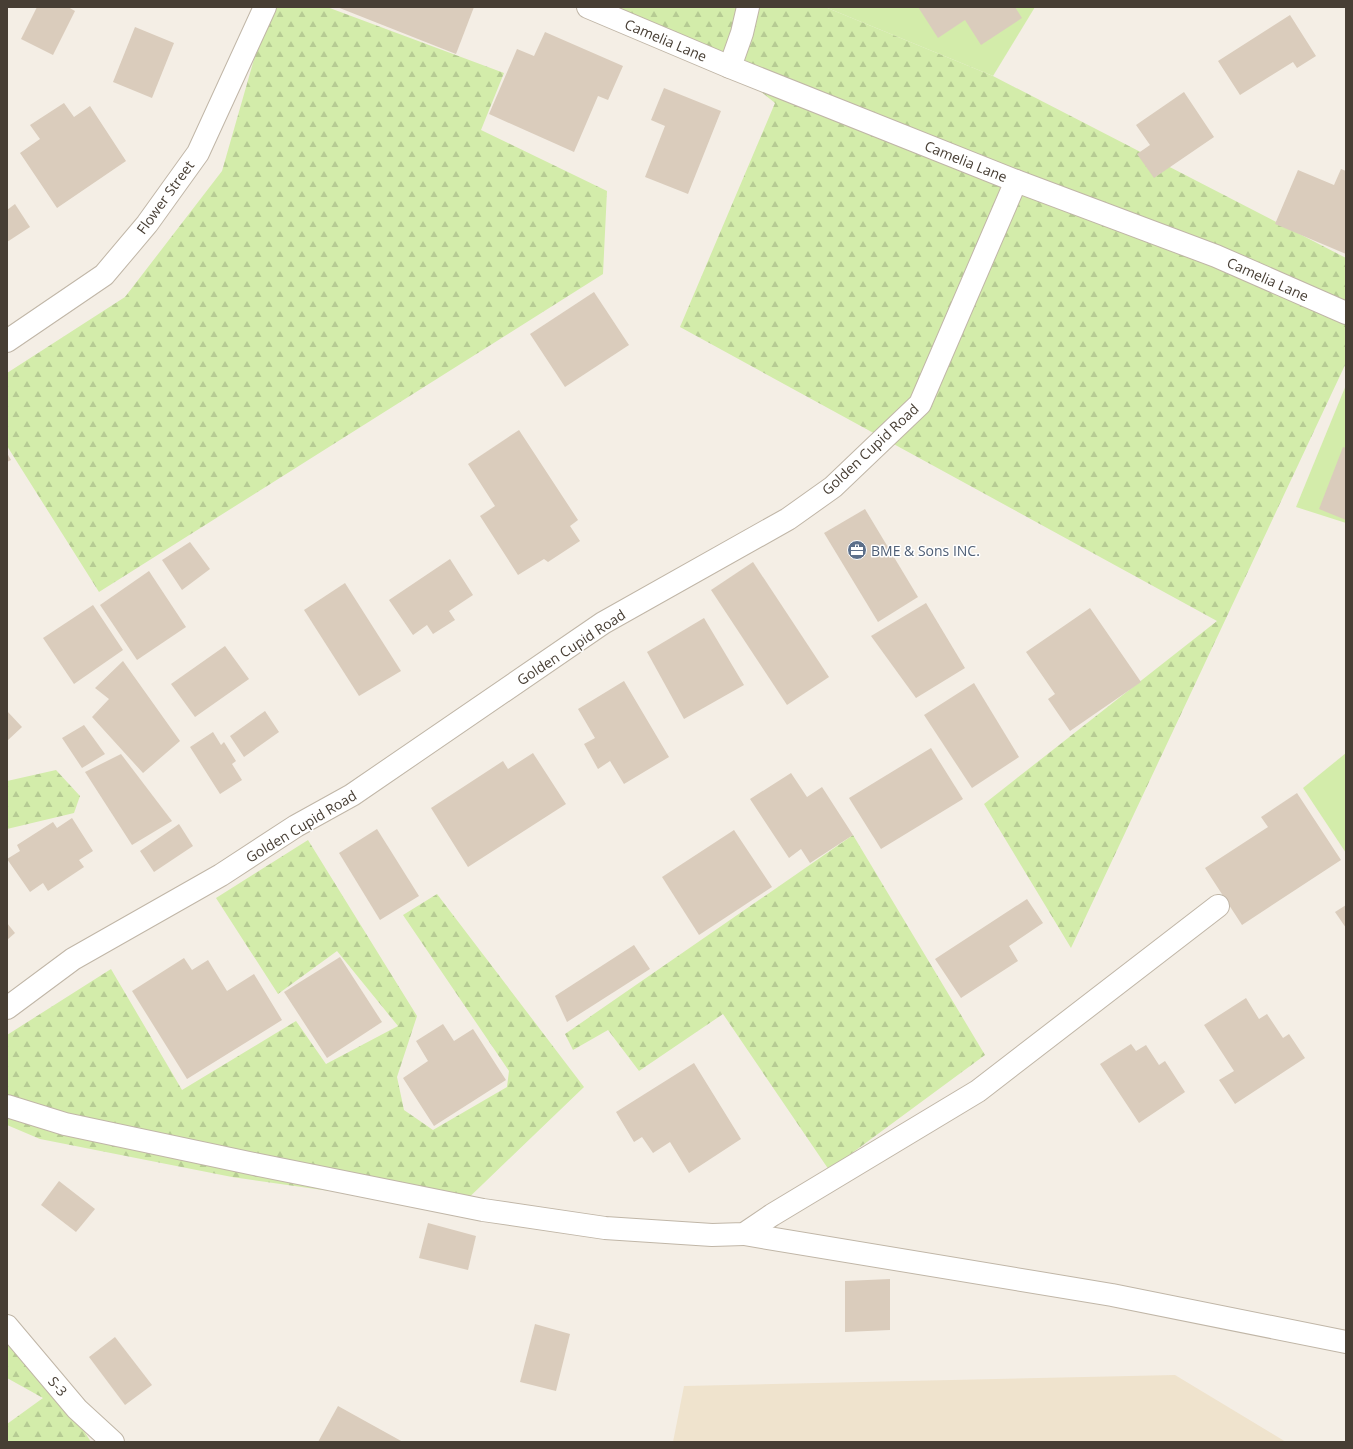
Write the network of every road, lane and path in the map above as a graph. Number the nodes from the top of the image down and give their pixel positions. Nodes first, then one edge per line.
1 (265, 7) edge
2 (588, 7) edge
3 (748, 7) edge
4 (730, 67) junction
5 (1016, 181) junction
6 (1346, 313) edge
7 (7, 341) edge
8 (1218, 906) dead end
9 (7, 1008) edge
10 (7, 1106) edge
11 (744, 1234) junction
12 (7, 1326) edge
13 (1346, 1342) edge
14 (112, 1442) edge

1 - 7 street, Flower Street
2 - 4 street, Camelia Lane
3 - 4 street
4 - 5 street, Camelia Lane
5 - 6 street, Camelia Lane
5 - 9 street, Golden Cupid Road
8 - 11 street
10 - 11 street
11 - 13 street
12 - 14 street, S-3

